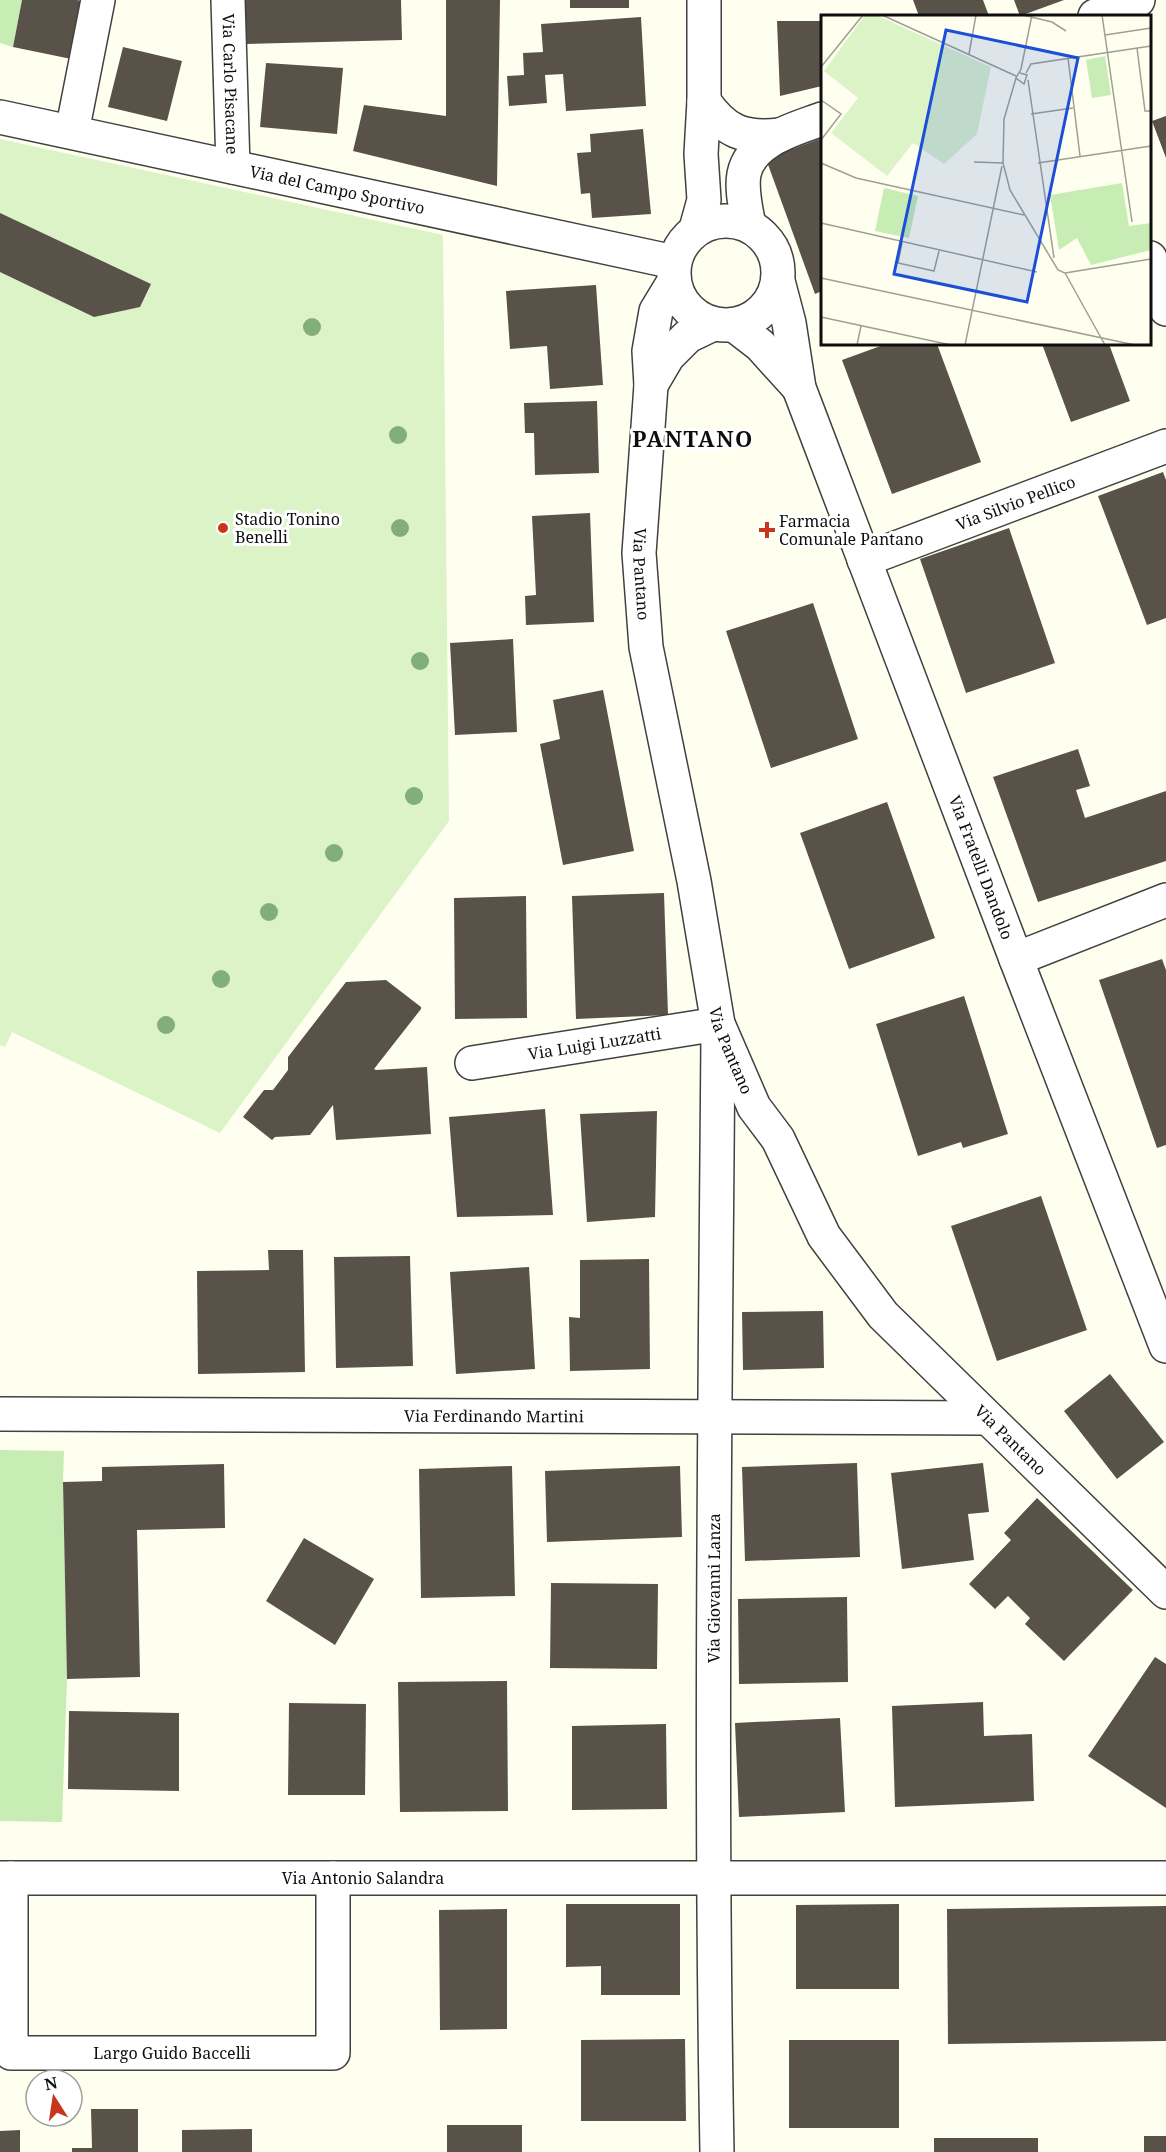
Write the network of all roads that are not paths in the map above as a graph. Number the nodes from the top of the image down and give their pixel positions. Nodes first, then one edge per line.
1 (98, 0) edge
2 (228, 0) edge
3 (704, 0) edge
4 (1138, 0) edge
5 (1098, 15) edge
6 (704, 101) junction
7 (0, 117) edge
8 (821, 119) edge
9 (72, 132) junction
10 (780, 135) junction
11 (233, 167) junction
12 (749, 226) junction
13 (696, 229) junction
14 (1151, 264) edge
15 (674, 272) junction
16 (778, 282) junction
17 (1166, 309) edge
18 (724, 325) junction
19 (651, 385) junction
20 (799, 388) junction
21 (1166, 446) edge
22 (864, 560) junction
23 (1166, 900) edge
24 (1016, 959) junction
25 (718, 1024) junction
26 (471, 1063) dead end
27 (1166, 1346) edge
28 (0, 1414) edge
29 (715, 1418) junction
30 (987, 1419) junction
31 (1159, 1582) edge
32 (5, 1878) edge
33 (333, 1878) junction
34 (714, 1878) junction
35 (1166, 1878) edge
36 (717, 2152) edge

1 - 9 street
2 - 11 street, Via Carlo Pisacane
3 - 6 street
4 - 5 street
6 - 10 street
6 - 13 street
7 - 9 street, Via del Campo Sportivo
8 - 10 street
9 - 11 street, Via del Campo Sportivo
10 - 12 street
11 - 15 street, Via del Campo Sportivo
12 - 13 street
12 - 16 street
13 - 15 street
14 - 17 street
15 - 18 street
15 - 19 street, Via Pantano
16 - 18 street
16 - 20 street, Via Fratelli Dandolo
18 - 19 street, Via Pantano
18 - 20 street, Via Fratelli Dandolo
19 - 25 street, Via Pantano
20 - 22 street, Via Fratelli Dandolo
21 - 22 street, Via Silvio Pellico
22 - 24 street, Via Fratelli Dandolo
23 - 24 street
24 - 27 street, Via Fratelli Dandolo
25 - 26 street, Via Luigi Luzzatti
25 - 29 street, Via Giovanni Lanza
25 - 30 street, Via Pantano
28 - 29 street, Via Ferdinando Martini
29 - 30 street, Via Ferdinando Martini
29 - 34 street, Via Giovanni Lanza
30 - 31 street, Via Pantano
32 - 33 street, Via Antonio Salandra
32 - 33 street, Largo Guido Baccelli
33 - 34 street, Via Antonio Salandra
34 - 35 street, Via Antonio Salandra
34 - 36 street, Via Giovanni Lanza

